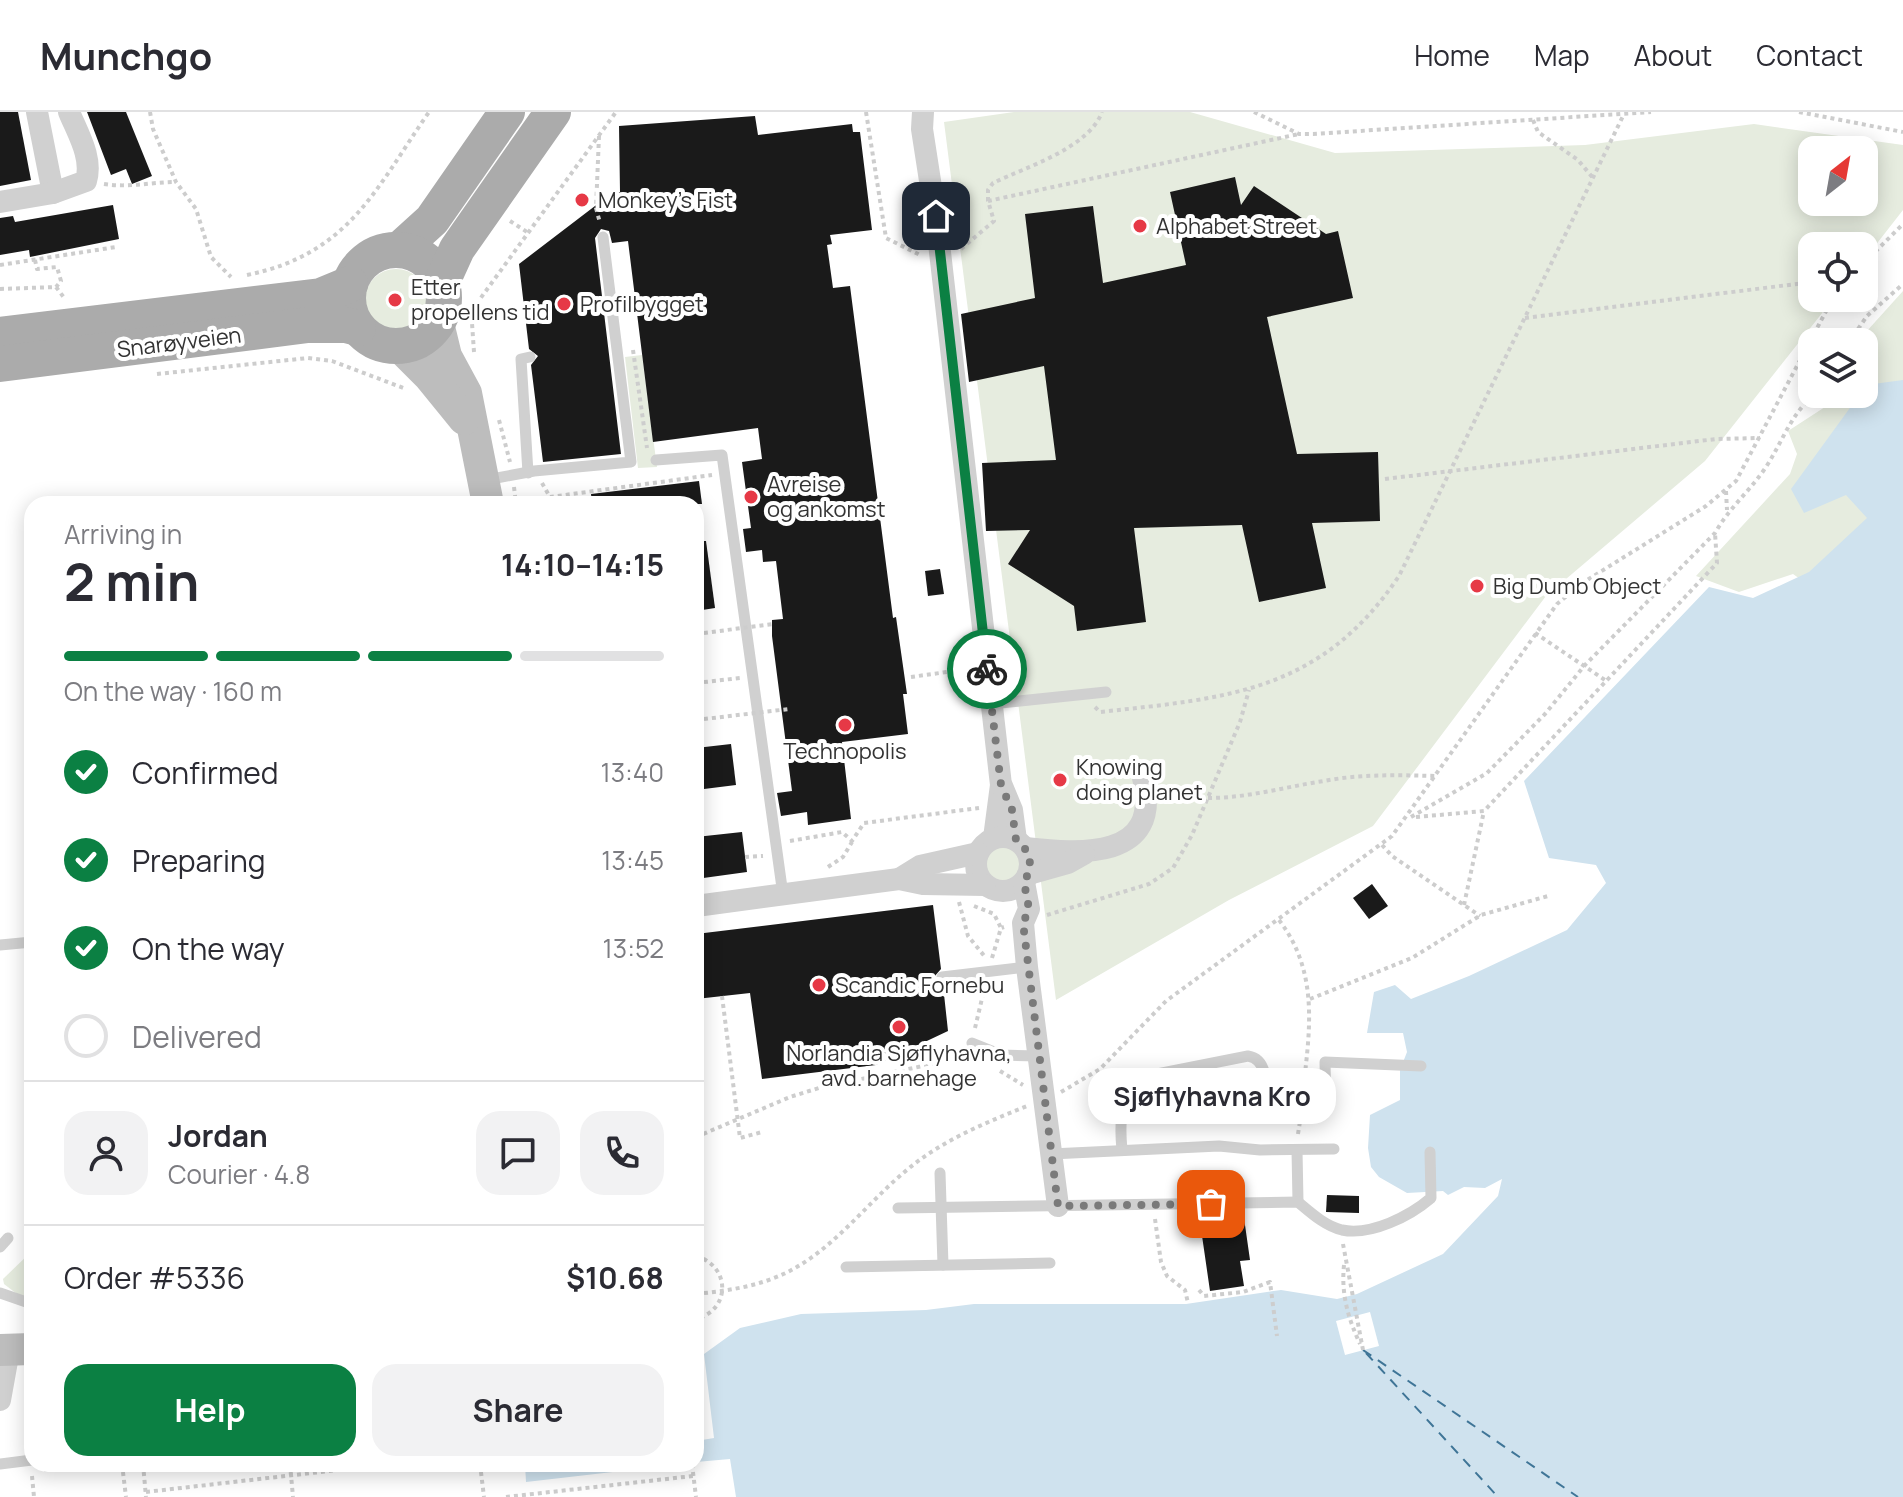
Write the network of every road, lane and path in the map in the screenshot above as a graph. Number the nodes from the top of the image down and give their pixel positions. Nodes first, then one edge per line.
1 (37, 112) edge
2 (69, 112) edge
3 (150, 112) edge
4 (429, 112) edge
5 (507, 112) edge
6 (553, 112) edge
7 (616, 112) edge
8 (866, 112) edge
9 (923, 112) edge
10 (1102, 112) edge
11 (1254, 112) edge
12 (1649, 112) edge
13 (1799, 112) edge
14 (1624, 114) junction
15 (1533, 119) junction
16 (1903, 132) edge
17 (599, 133) junction
18 (1299, 134) junction
19 (1593, 178) junction
20 (86, 181) junction
21 (176, 182) junction
22 (53, 193) junction
23 (988, 201) junction
24 (0, 202) edge
25 (510, 221) dead end
26 (1903, 224) edge
27 (527, 232) junction
28 (603, 237) joint
29 (116, 247) dead end
30 (400, 249) junction
31 (1878, 249) edge
32 (35, 260) junction
33 (0, 265) edge
34 (941, 265) junction
35 (231, 277) junction
36 (215, 279) dead end
37 (442, 282) junction
38 (350, 284) junction
39 (1798, 284) edge
40 (1903, 284) edge
41 (56, 287) junction
42 (0, 289) edge
43 (75, 298) dead end
44 (65, 299) junction
45 (49, 302) dead end
46 (1826, 312) edge
47 (1525, 318) junction
48 (438, 323) junction
49 (358, 328) junction
50 (1859, 328) edge
51 (0, 335) edge
52 (399, 346) junction
53 (475, 357) dead end
54 (530, 357) dead end
55 (0, 364) edge
56 (153, 374) dead end
57 (410, 391) dead end
58 (1802, 408) edge
59 (471, 428) junction
60 (1760, 438) junction
61 (656, 460) dead end
62 (531, 472) junction
63 (1449, 472) junction
64 (726, 473) junction
65 (1385, 479) dead end
66 (1726, 491) junction
67 (487, 492) edge
68 (549, 496) edge
69 (557, 496) edge
70 (1727, 513) junction
71 (1715, 533) junction
72 (773, 624) dead end
73 (704, 633) edge
74 (1535, 633) junction
75 (1585, 665) junction
76 (987, 666) junction
77 (753, 677) junction
78 (911, 677) dead end
79 (704, 682) edge
80 (1608, 682) junction
81 (1249, 690) junction
82 (1106, 692) dead end
83 (1082, 694) junction
84 (991, 704) junction
85 (789, 709) dead end
86 (704, 719) edge
87 (1435, 776) junction
88 (1143, 778) dead end
89 (1000, 795) junction
90 (1208, 798) junction
91 (1484, 811) junction
92 (1408, 818) junction
93 (852, 841) junction
94 (776, 843) junction
95 (1003, 845) junction
96 (1382, 845) junction
97 (1085, 853) junction
98 (820, 873) dead end
99 (1026, 878) junction
100 (899, 879) junction
101 (994, 888) junction
102 (783, 895) junction
103 (1548, 896) dead end
104 (958, 900) dead end
105 (704, 905) edge
106 (1464, 905) junction
107 (1480, 916) junction
108 (1279, 920) junction
109 (1023, 923) junction
110 (24, 943) edge
111 (0, 945) edge
112 (1027, 967) junction
113 (988, 972) junction
114 (942, 977) dead end
115 (722, 996) dead end
116 (1310, 999) junction
117 (972, 1043) junction
118 (1038, 1056) junction
119 (1421, 1066) dead end
120 (996, 1069) dead end
121 (1263, 1098) junction
122 (1039, 1101) junction
123 (1302, 1102) junction
124 (1124, 1104) junction
125 (739, 1119) junction
126 (762, 1132) dead end
127 (704, 1134) edge
128 (1334, 1149) dead end
129 (1122, 1150) junction
130 (1297, 1150) junction
131 (1430, 1152) dead end
132 (1051, 1154) junction
133 (940, 1173) dead end
134 (1298, 1202) junction
135 (1153, 1205) junction
136 (1058, 1206) junction
137 (942, 1207) junction
138 (898, 1208) dead end
139 (1342, 1230) junction
140 (704, 1259) edge
141 (1345, 1261) junction
142 (1050, 1263) dead end
143 (943, 1265) junction
144 (846, 1267) dead end
145 (1199, 1290) dead end
146 (724, 1291) junction
147 (0, 1293) edge
148 (704, 1293) edge
149 (24, 1301) edge
150 (1188, 1303) dead end
151 (704, 1317) edge
152 (1277, 1336) dead end
153 (14, 1350) edge
154 (0, 1400) edge
155 (24, 1461) edge
156 (0, 1464) edge
157 (31, 1472) edge
158 (123, 1472) edge
159 (144, 1472) edge
160 (291, 1472) edge
161 (324, 1472) edge
162 (481, 1472) edge
163 (693, 1472) edge
164 (291, 1476) junction
165 (693, 1476) junction
166 (146, 1494) edge
167 (34, 1497) edge
168 (126, 1497) edge
169 (293, 1497) edge
170 (484, 1497) edge
171 (506, 1497) edge
172 (696, 1497) edge

1 - 22 street
2 - 20 street
3 - 21 path
4 - 35 path
5 - 30 main road
6 - 37 main road
7 - 17 path
8 - 34 path
9 - 34 street
10 - 23 path
11 - 18 path
12 - 14 path
13 - 16 path
14 - 15 path
14 - 19 path
15 - 18 path
15 - 19 path
17 - 27 path
17 - 28 path
18 - 23 path
19 - 47 path
20 - 21 path
20 - 22 street
21 - 35 path
22 - 24 street
23 - 34 path
25 - 27 path
26 - 31 path
27 - 53 path
28 - 62 lane
29 - 32 path
30 - 37 main road
30 - 38 main road
32 - 33 path
32 - 41 path
34 - 76 street
35 - 36 path
37 - 48 main road
38 - 49 main road
38 - 51 main road, Snarøyveien
39 - 47 path
40 - 50 path
41 - 42 path
41 - 44 path
43 - 44 path
44 - 45 path
46 - 60 path
47 - 63 path
48 - 52 main road
48 - 59 street
49 - 52 main road
49 - 55 main road, Snarøyveien
52 - 59 street
54 - 62 lane
56 - 57 path
58 - 70 path
59 - 67 street
60 - 63 path
60 - 66 path
61 - 64 lane
62 - 67 lane
62 - 68 path
63 - 65 path
63 - 81 path
64 - 69 path
64 - 77 lane
66 - 70 path
66 - 74 path
70 - 71 path
71 - 75 path
71 - 80 path
72 - 73 path, bridge
74 - 75 path
74 - 87 path
75 - 80 path
75 - 92 path
76 - 78 path
76 - 84 street
77 - 79 path
77 - 94 lane
80 - 91 path
81 - 83 path
81 - 90 path
82 - 83 lane
83 - 84 lane
84 - 89 street
85 - 86 path, bridge
87 - 90 path
87 - 92 path
88 - 97 street
89 - 93 path
89 - 95 street
90 - 109 path
91 - 92 path
91 - 106 path
92 - 96 path
93 - 94 path
93 - 98 path
94 - 102 lane
95 - 97 street
95 - 99 street
95 - 100 street
95 - 101 street
96 - 106 path
96 - 108 path
97 - 99 street
99 - 101 street
99 - 109 street
100 - 101 street
100 - 102 street
101 - 109 street
102 - 105 street
103 - 107 path
104 - 109 path
106 - 107 path
107 - 116 path
108 - 116 path
108 - 122 path
109 - 112 street
110 - 111 lane
112 - 113 lane
112 - 118 street
113 - 114 lane
113 - 117 path
115 - 125 path
116 - 123 path
117 - 118 lane
117 - 125 path
118 - 122 street
119 - 123 lane
120 - 122 path
121 - 123 lane
121 - 124 lane
121 - 124 lane
122 - 132 street
122 - 146 path
123 - 130 path
124 - 129 lane
125 - 126 path
125 - 127 path
128 - 130 lane
129 - 130 lane
129 - 132 lane
130 - 134 lane
131 - 139 lane
132 - 136 street
133 - 137 lane
134 - 135 lane
134 - 139 lane
135 - 136 lane
135 - 150 path
136 - 137 lane
137 - 138 lane
137 - 143 lane
139 - 141 path
140 - 146 path
141 - 141 path
142 - 143 lane
143 - 144 lane
145 - 152 path
146 - 148 path
146 - 151 path
147 - 149 lane
153 - 154 street
155 - 156 lane
157 - 167 path
158 - 168 path
159 - 166 path
160 - 164 path
161 - 164 path
162 - 170 path
163 - 165 path
164 - 166 path
164 - 169 path
165 - 171 path
165 - 172 path

